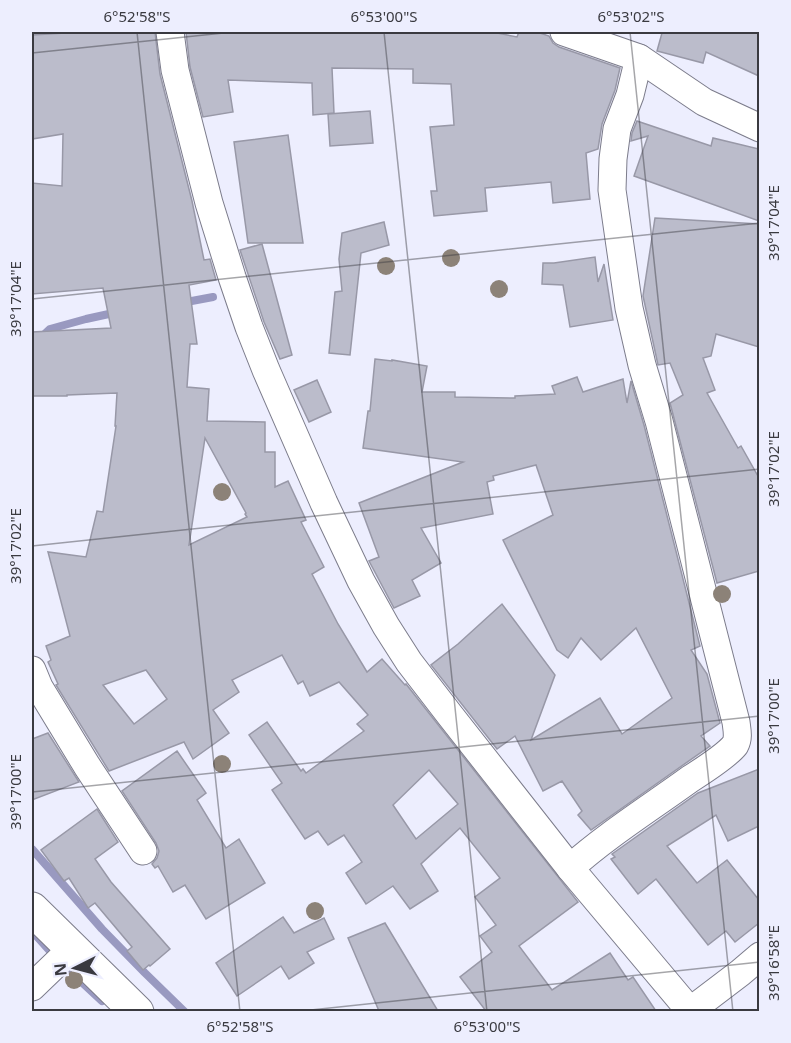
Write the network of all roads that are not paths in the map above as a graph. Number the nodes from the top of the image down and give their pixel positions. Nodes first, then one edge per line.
1 (170, 32) edge
2 (564, 32) edge
3 (639, 58) junction
4 (759, 128) edge
5 (32, 670) edge
6 (143, 851) dead end
7 (570, 868) junction
8 (32, 909) edge
9 (74, 950) junction
10 (759, 956) edge
11 (32, 987) edge
12 (137, 1011) edge
13 (690, 1011) edge

1 - 7 street
2 - 3 street
3 - 4 street
3 - 7 street
5 - 6 street
7 - 13 street
8 - 9 street
9 - 11 street
9 - 12 street
10 - 13 street

